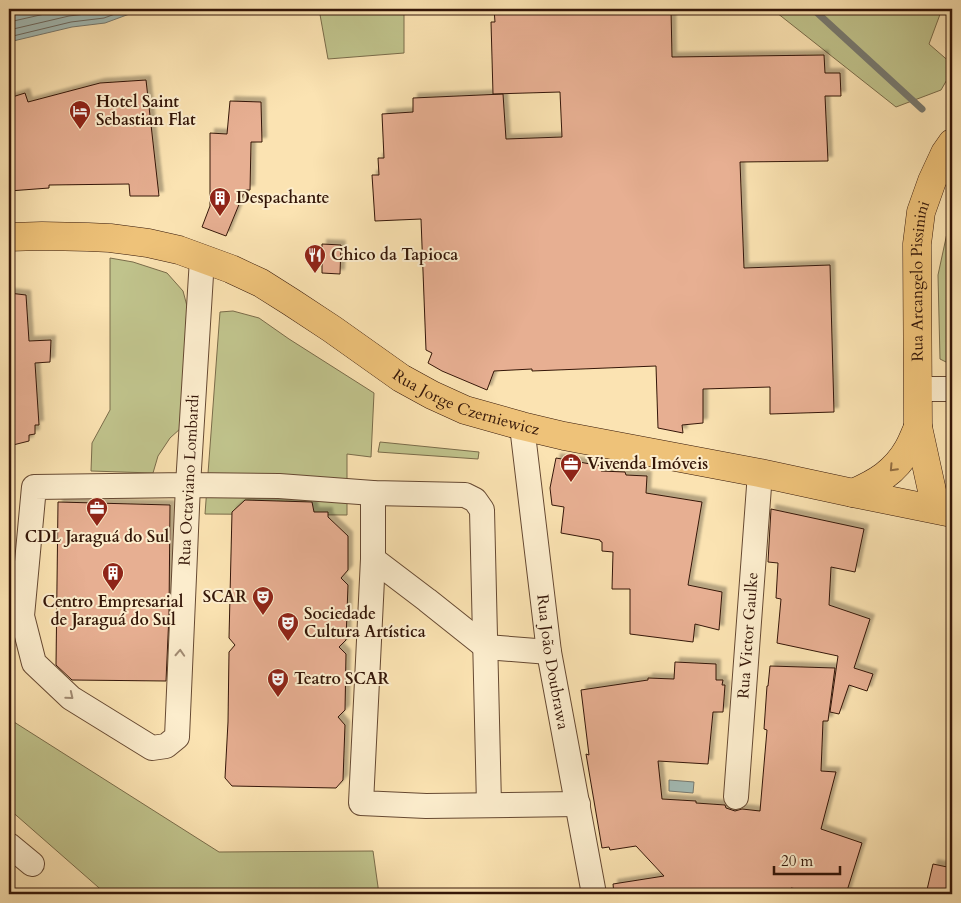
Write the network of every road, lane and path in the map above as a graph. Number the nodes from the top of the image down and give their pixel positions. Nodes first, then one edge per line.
1 (952, 143) edge
2 (9, 237) edge
3 (202, 258) junction
4 (919, 389) junction
5 (952, 389) edge
6 (522, 426) junction
7 (918, 427) junction
8 (760, 473) junction
9 (188, 485) junction
10 (373, 493) junction
11 (853, 493) junction
12 (944, 511) edge
13 (372, 559) junction
14 (15, 617) edge
15 (486, 647) junction
16 (549, 652) junction
17 (736, 797) dead end
18 (578, 804) junction
19 (489, 805) junction
20 (9, 845) edge
21 (32, 864) dead end
22 (594, 894) edge

1 - 4 main road, Rua Arcangelo Pissinini
2 - 3 main road, Rua Jorge Czerniewicz
3 - 6 main road, Rua Jorge Czerniewicz
3 - 9 street, Rua Octaviano Lombardi
4 - 5 street
4 - 7 main road, Rua Arcangelo Pissinini
6 - 8 main road, Rua Jorge Czerniewicz
6 - 16 street, Rua João Doubrawa
7 -> 11 main road, Rua Arcangelo Pissinini
7 - 12 main road, Rua Arcangelo Pissinini
8 - 11 main road, Rua Jorge Czerniewicz
8 - 17 street, Rua Victor Gaulke
9 - 10 street
9 - 14 street, Rua Octaviano Lombardi
14 -> 9 street, Rua Octaviano Lombardi
10 - 13 street
10 - 15 street
11 - 12 main road, Rua Jorge Czerniewicz
13 - 15 street
13 - 19 street
15 - 16 street
15 - 19 street
16 - 18 street, Rua João Doubrawa
18 - 19 street
18 - 22 street, Rua João Doubrawa
20 - 21 street

